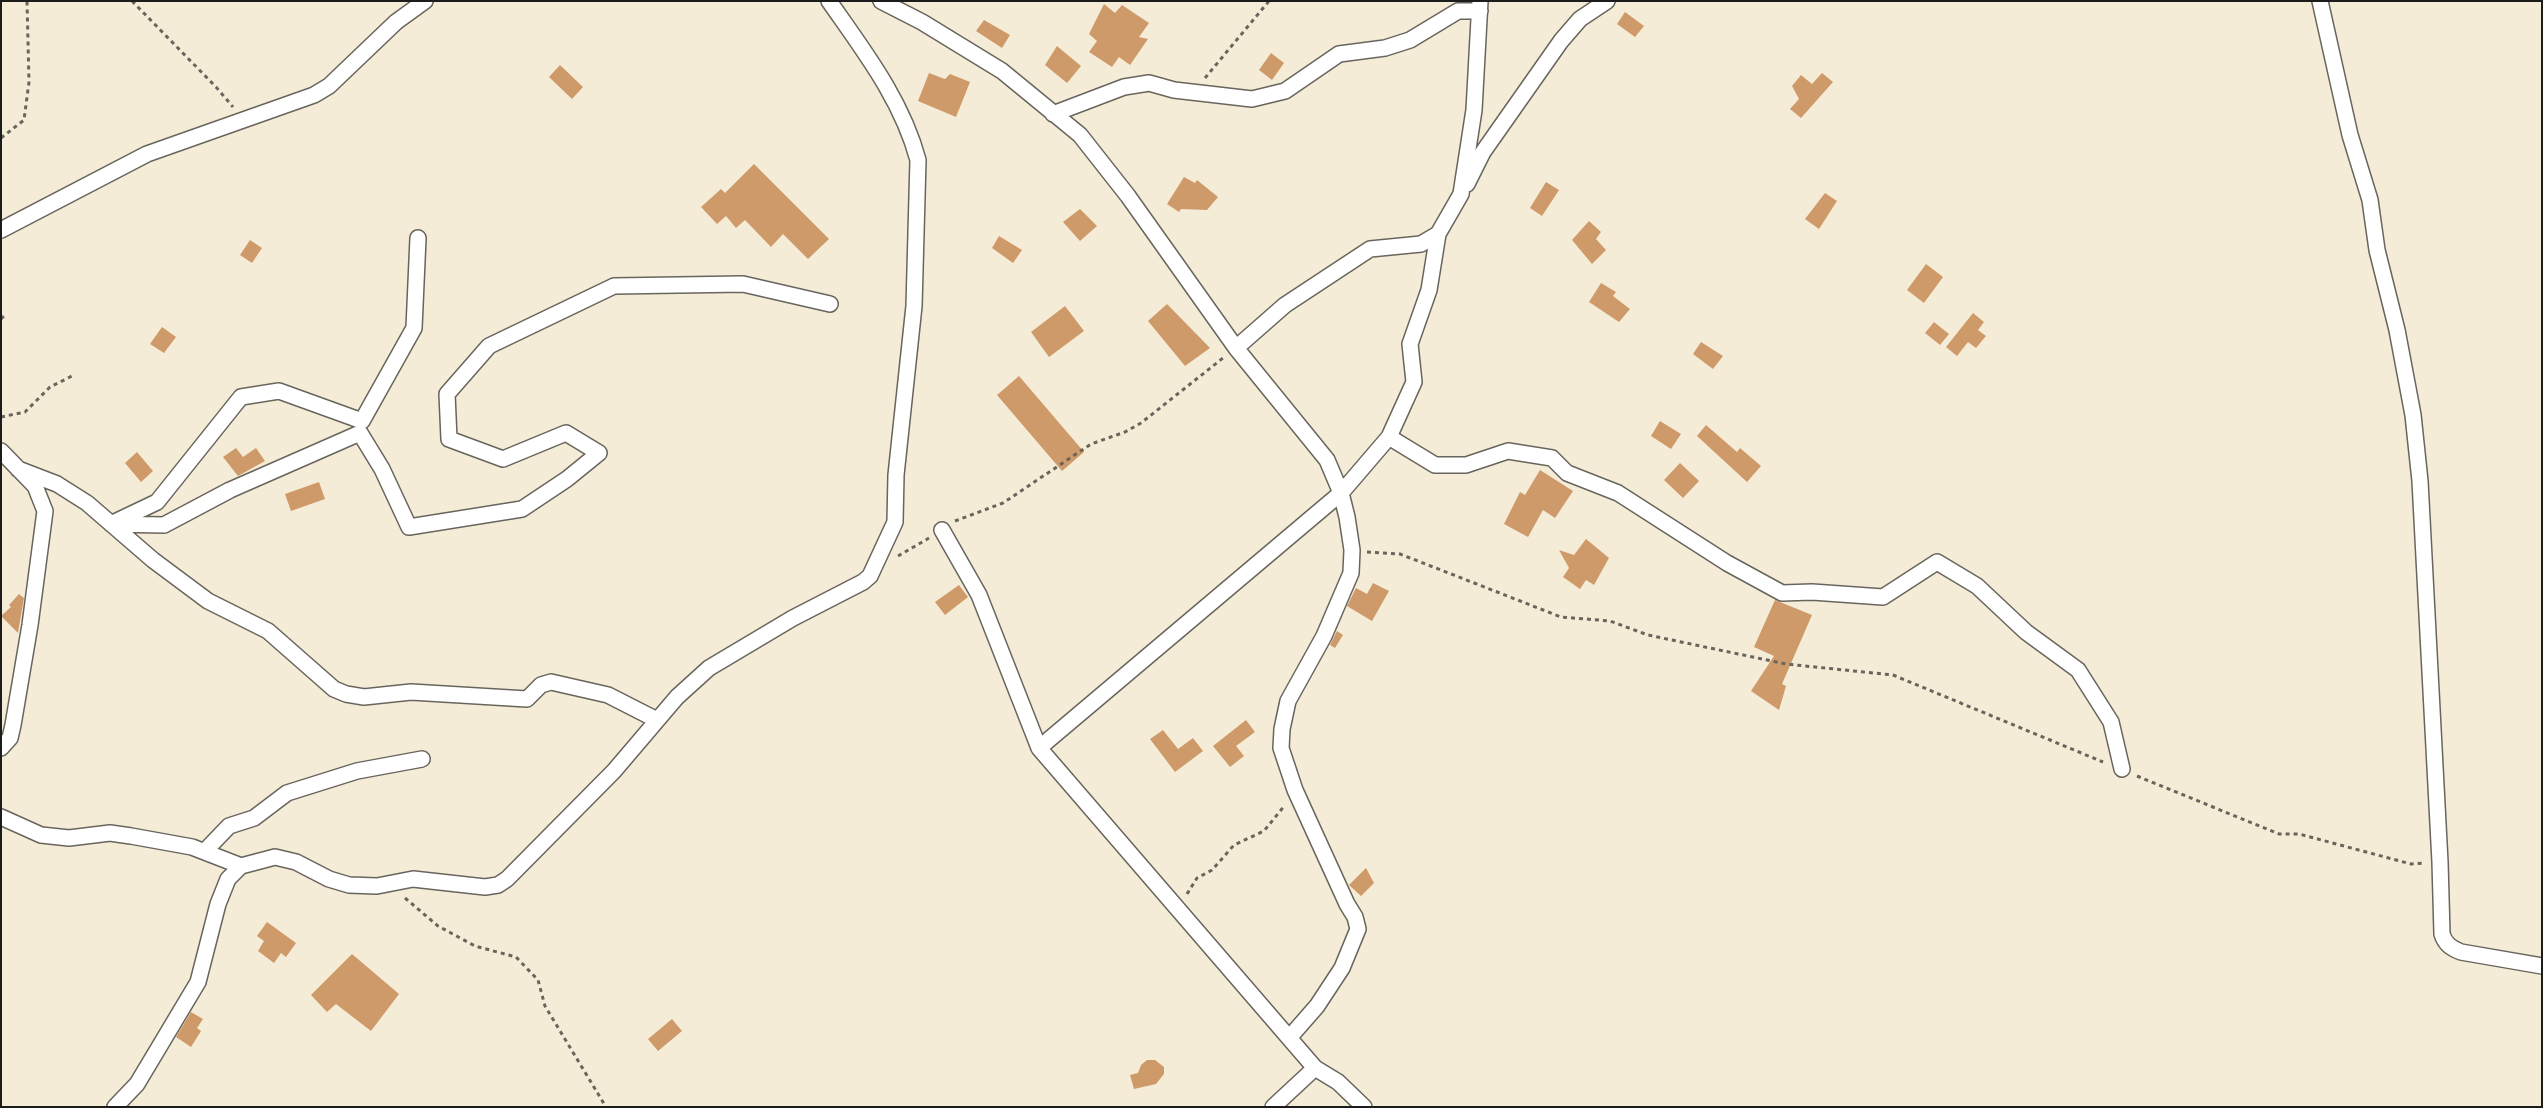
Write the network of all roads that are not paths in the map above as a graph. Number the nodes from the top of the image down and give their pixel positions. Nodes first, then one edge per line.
1 (425, 1) edge
2 (829, 1) edge
3 (882, 1) edge
4 (1607, 1) edge
5 (2320, 1) edge
6 (1480, 6) edge
7 (1053, 114) junction
8 (1461, 194) junction
9 (4, 227) edge
10 (1438, 234) junction
11 (418, 238) dead end
12 (830, 304) dead end
13 (1236, 348) junction
14 (1389, 437) junction
15 (1, 451) edge
16 (18, 469) junction
17 (1341, 493) junction
18 (111, 524) junction
19 (942, 530) road end
20 (657, 720) junction
21 (1, 748) edge
22 (1039, 748) junction
23 (422, 759) dead end
24 (2122, 770) road end
25 (1, 817) edge
26 (205, 851) junction
27 (241, 866) junction
28 (2542, 966) edge
29 (1289, 1038) junction
30 (1315, 1068) junction
31 (115, 1107) edge
32 (1273, 1107) edge
33 (1364, 1107) edge

1 - 9 street
2 - 20 street
3 - 7 street
4 - 8 street
5 - 28 street
6 - 7 street
6 - 8 street
7 - 13 street
8 - 10 street
10 - 13 street
10 - 14 street
11 - 18 street
12 - 18 street
13 - 17 street
14 - 17 street
14 - 24 street
15 - 16 street
16 - 18 street
16 - 21 street
17 - 22 street
17 - 29 street
18 - 20 street
19 - 22 street
20 - 27 street
22 - 29 street
23 - 26 street
25 - 26 street
26 - 27 street
27 - 31 street
29 - 30 street
30 - 32 street
30 - 33 street

